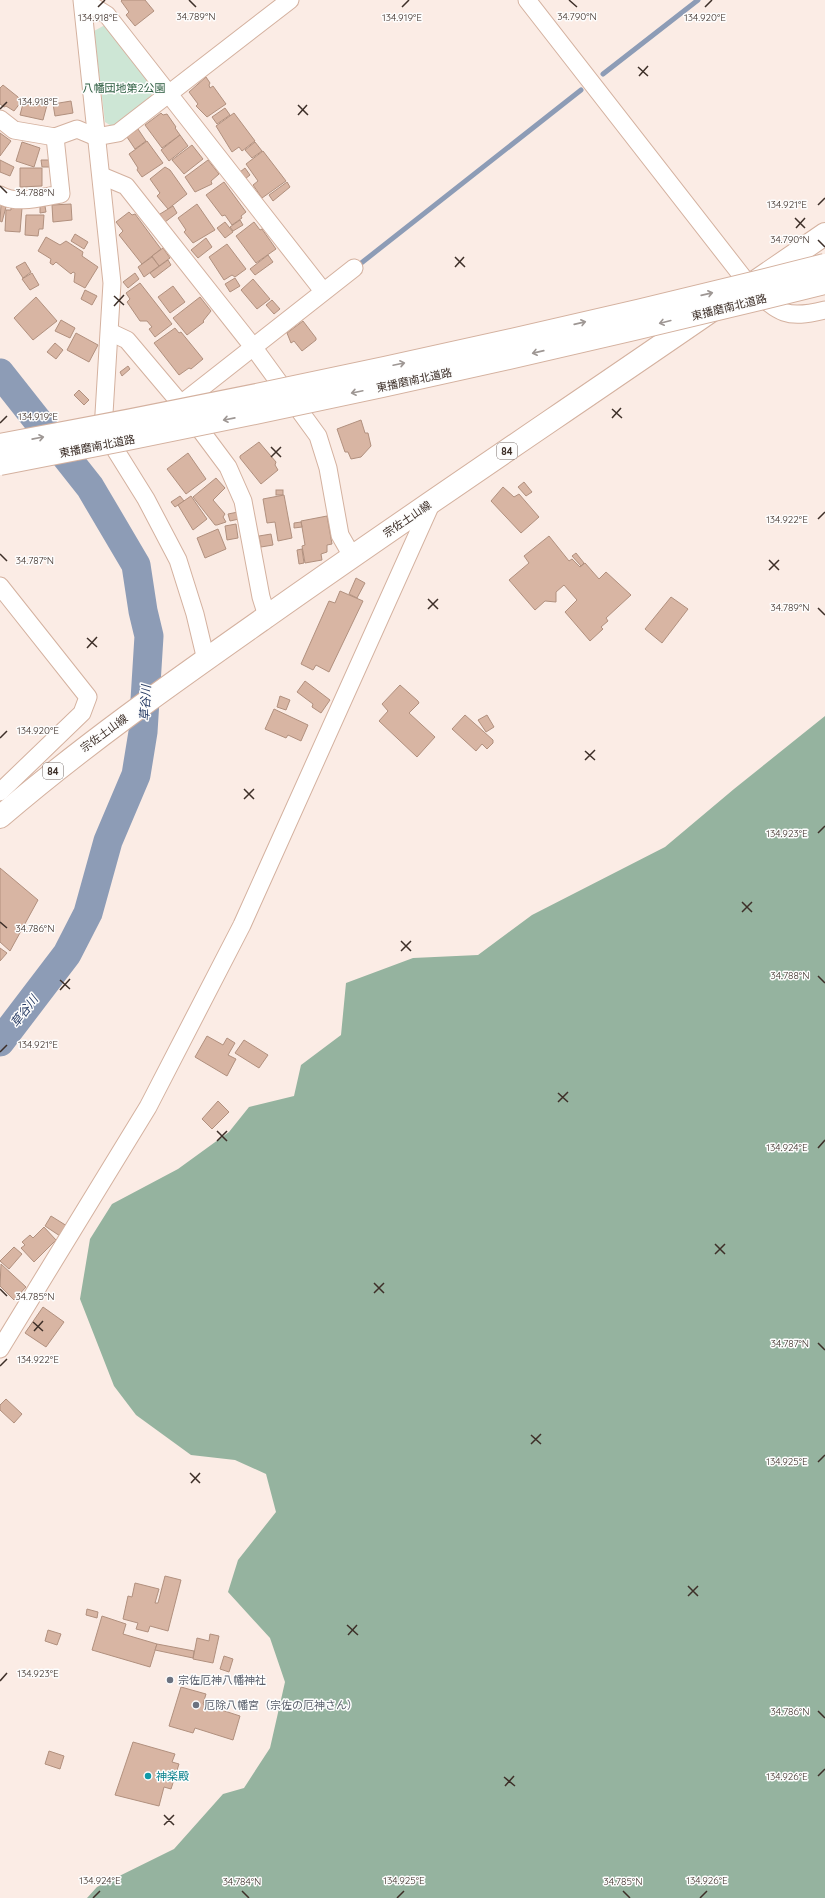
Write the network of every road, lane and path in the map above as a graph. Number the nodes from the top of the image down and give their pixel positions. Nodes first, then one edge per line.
1 (83, 0) edge
2 (290, 0) edge
3 (527, 0) edge
4 (169, 95) junction
5 (0, 119) edge
6 (55, 137) junction
7 (96, 137) junction
8 (102, 176) junction
9 (0, 195) edge
10 (825, 234) edge
11 (825, 265) edge
12 (354, 268) dead end
13 (825, 283) edge
14 (750, 285) junction
15 (323, 291) junction
16 (825, 310) edge
17 (110, 332) junction
18 (254, 348) junction
19 (181, 404) junction
20 (0, 445) edge
21 (118, 454) junction
22 (0, 464) edge
23 (432, 502) junction
24 (352, 556) junction
25 (0, 586) edge
26 (267, 616) junction
27 (198, 665) junction
28 (0, 792) edge
29 (0, 817) edge
30 (0, 1349) edge

1 - 4 street
1 - 7 street
2 - 4 street
3 - 14 street
4 - 7 street
4 - 15 street
5 - 6 street
6 - 7 street
6 - 9 street
7 - 8 street
8 - 17 street
8 - 18 street
10 - 14 main road, 宗佐土山線 / 84
20 -> 11 main road, 東播磨南北道路, bridge
12 - 15 street
13 -> 22 main road, 東播磨南北道路, bridge
14 - 16 street
14 - 23 main road, 宗佐土山線 / 84
15 - 18 street
17 - 19 street
17 - 21 street
18 - 19 street
18 - 24 street
19 - 21 street
19 - 26 street
21 - 27 street
23 - 24 main road, 宗佐土山線 / 84
23 - 30 street
24 - 26 main road, 宗佐土山線 / 84
25 - 28 street
26 - 27 main road, 宗佐土山線 / 84
27 - 29 main road, 宗佐土山線 / 84

